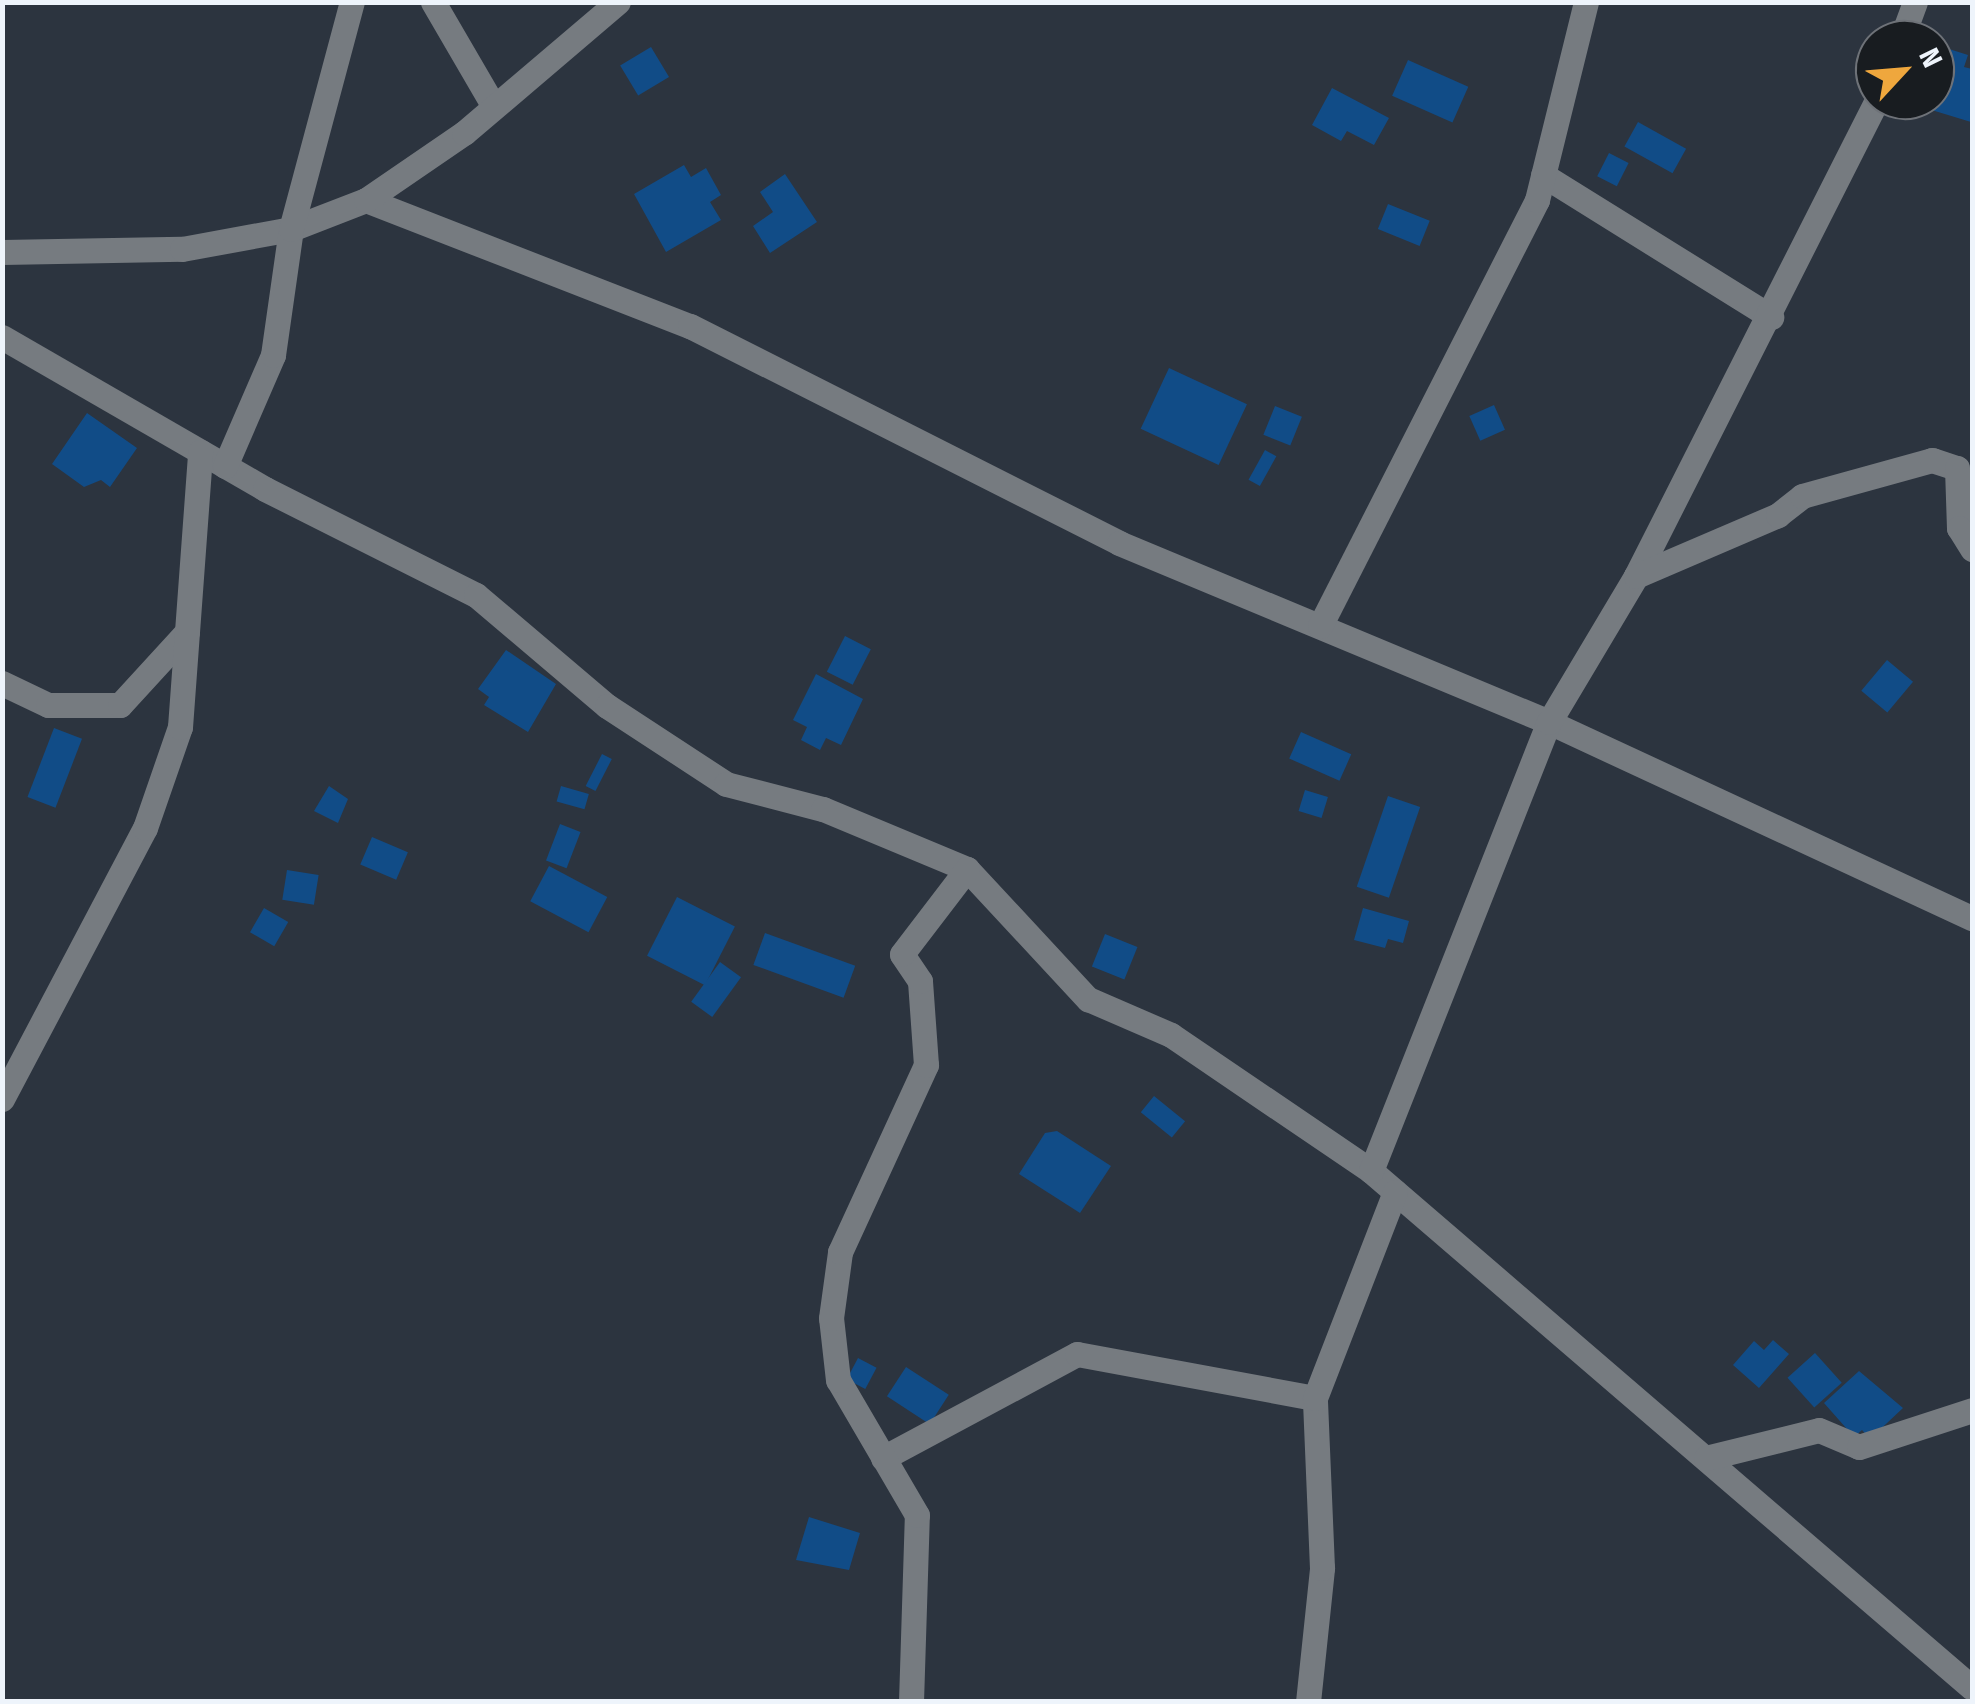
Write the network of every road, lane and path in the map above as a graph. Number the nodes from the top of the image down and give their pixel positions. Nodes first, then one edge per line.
1 (352, 2) edge
2 (433, 2) edge
3 (618, 2) edge
4 (1586, 2) edge
5 (494, 107) junction
6 (1867, 120) edge
7 (1543, 175) junction
8 (366, 200) junction
9 (291, 229) junction
10 (2, 252) edge
11 (1771, 318) junction
12 (2, 337) edge
13 (200, 452) junction
14 (225, 466) junction
15 (1972, 549) edge
16 (1636, 576) junction
17 (1320, 626) junction
18 (187, 632) junction
19 (2, 682) edge
20 (1549, 722) junction
21 (967, 869) junction
22 (1972, 918) edge
23 (2, 1099) edge
24 (1370, 1171) junction
25 (1395, 1192) junction
26 (1315, 1398) junction
27 (1972, 1410) edge
28 (883, 1458) junction
29 (1706, 1458) junction
30 (1972, 1688) edge
31 (910, 1702) edge
32 (1308, 1702) edge

1 - 9 street
2 - 5 street
3 - 5 street
4 - 7 street
5 - 8 street
6 - 11 street
7 - 11 street
7 - 17 street
8 - 9 street
8 - 17 street
9 - 10 street
9 - 14 street
11 - 16 street
12 - 13 street
13 - 14 street
13 - 18 street
14 - 21 street
15 - 16 street
16 - 20 street
17 - 20 street
18 - 19 street
18 - 23 street
20 - 22 street
20 - 24 street
21 - 24 street
21 - 28 street
24 - 25 street
25 - 26 street
25 - 29 street
26 - 28 street
26 - 32 street
27 - 29 street
28 - 31 street
29 - 30 street

